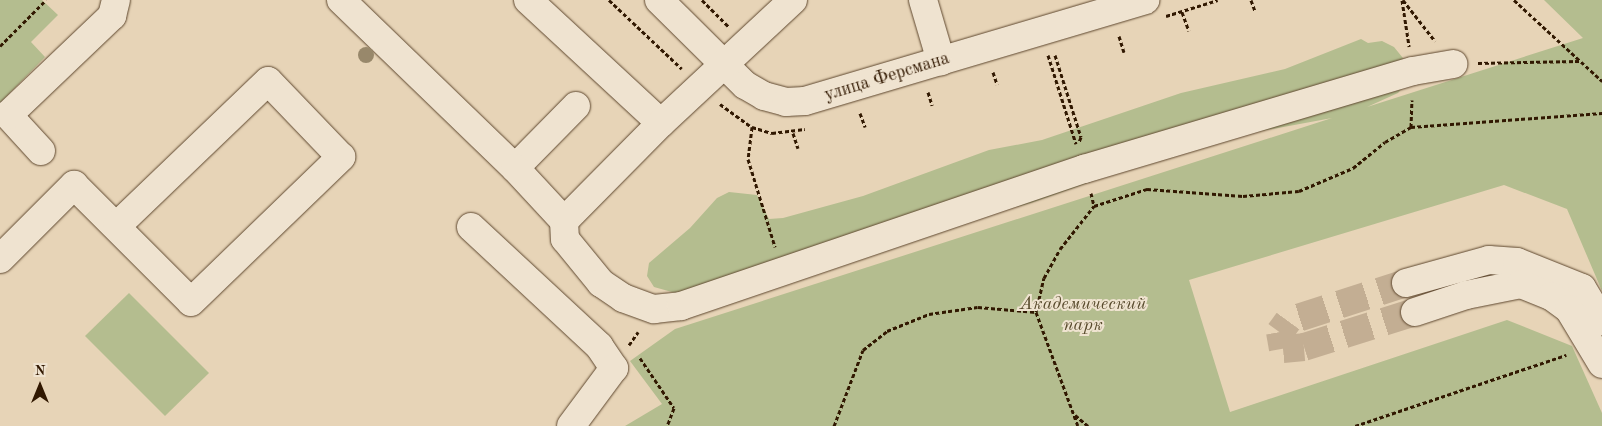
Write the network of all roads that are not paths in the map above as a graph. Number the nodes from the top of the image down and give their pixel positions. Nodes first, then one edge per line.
1 (116, 0) edge
2 (341, 0) edge
3 (528, 0) edge
4 (793, 0) edge
5 (923, 0) edge
6 (1145, 0) edge
7 (666, 2) edge
8 (941, 61) junction
9 (1453, 64) road end
10 (726, 66) junction
11 (576, 106) dead end
12 (661, 123) junction
13 (41, 151) dead end
14 (515, 168) junction
15 (564, 221) junction
16 (117, 226) junction
17 (471, 227) dead end
18 (0, 259) edge
19 (1406, 283) tunnel mouth
20 (1415, 312) tunnel mouth
21 (1602, 321) edge
22 (1602, 364) edge
23 (571, 426) edge

1 - 13 street
2 - 14 street
3 - 12 street
4 - 10 street
5 - 8 street
6 - 8 street, улица Ферсмана
7 - 10 street, улица Ферсмана
8 - 10 street, улица Ферсмана
9 - 15 street
10 - 12 street
11 - 14 street
12 - 15 street
14 - 15 street
16 - 16 street
16 - 18 street
17 - 23 street
19 - 21 street
20 - 22 street

